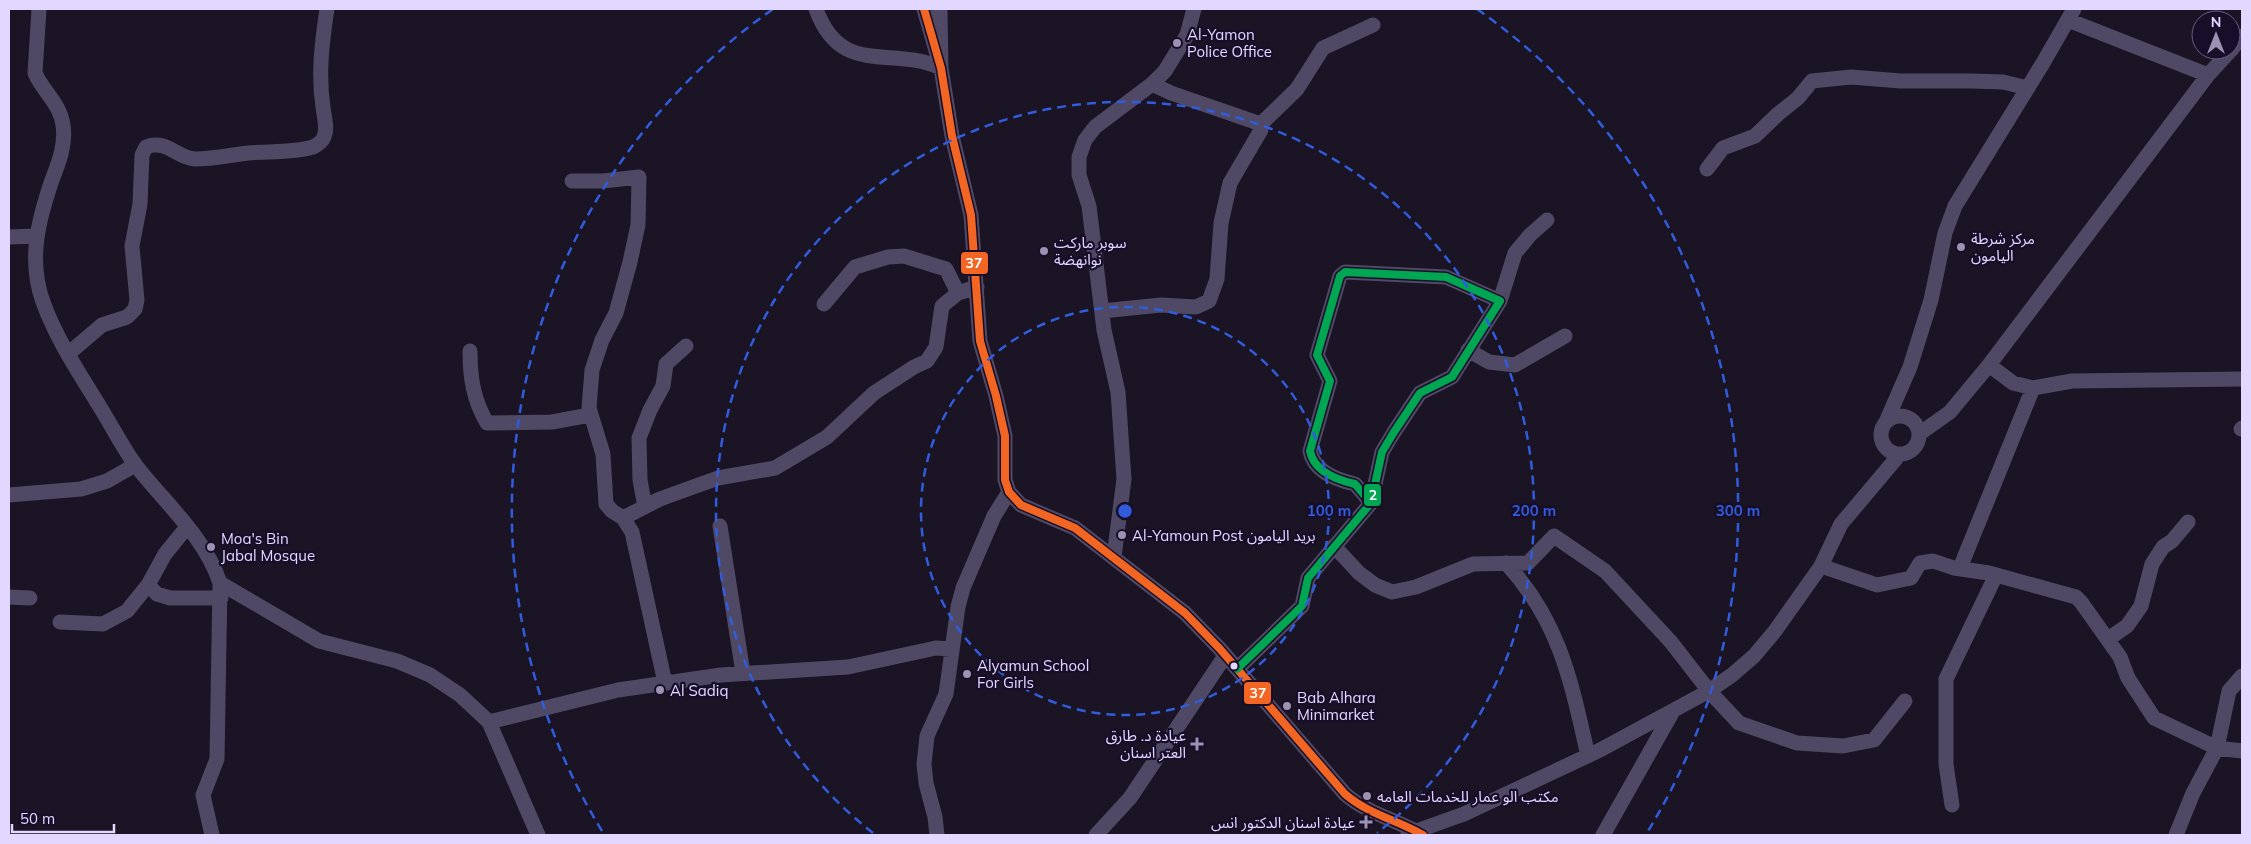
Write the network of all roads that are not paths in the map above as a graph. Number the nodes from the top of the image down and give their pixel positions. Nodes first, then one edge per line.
1 (39, 9) edge
2 (327, 9) edge
3 (816, 9) edge
4 (924, 9) edge
5 (940, 9) edge
6 (1194, 9) edge
7 (2071, 14) edge
8 (1373, 25) dead end
9 (2222, 60) edge
10 (941, 68) junction
11 (2208, 75) junction
12 (1152, 84) junction
13 (2028, 88) junction
14 (1262, 124) junction
15 (1707, 169) dead end
16 (572, 181) dead end
17 (1547, 220) dead end
18 (36, 236) junction
19 (9, 237) edge
20 (977, 287) junction
21 (958, 293) junction
22 (1500, 301) junction
23 (824, 304) dead end
24 (1102, 311) junction
25 (1565, 336) dead end
26 (686, 346) dead end
27 (1468, 350) junction
28 (470, 351) dead end
29 (68, 354) junction
30 (1989, 365) junction
31 (2242, 379) edge
32 (2033, 388) junction
33 (590, 415) junction
34 (1886, 422) junction
35 (1919, 434) junction
36 (1900, 454) junction
37 (135, 465) junction
38 (1009, 492) junction
39 (9, 495) edge
40 (1371, 502) junction
41 (645, 507) junction
42 (623, 518) junction
43 (2188, 522) dead end
44 (720, 526) dead end
45 (187, 527) junction
46 (1334, 546) junction
47 (1114, 557) junction
48 (1506, 563) junction
49 (1821, 566) junction
50 (1960, 568) junction
51 (1996, 575) junction
52 (220, 582) junction
53 (148, 586) junction
54 (9, 597) edge
55 (30, 598) dead end
56 (221, 598) junction
57 (60, 622) dead end
58 (2108, 639) junction
59 (952, 649) junction
60 (1225, 656) junction
61 (1237, 669) junction
62 (743, 673) junction
63 (2242, 676) edge
64 (665, 683) junction
65 (1709, 691) junction
66 (1906, 701) dead end
67 (1673, 711) junction
68 (489, 722) junction
69 (2217, 748) junction
70 (2242, 751) edge
71 (1588, 756) junction
72 (1952, 805) dead end
73 (1110, 829) edge
74 (1414, 834) edge
75 (212, 835) edge
76 (538, 835) edge
77 (937, 835) edge
78 (1096, 835) edge
79 (1603, 835) edge
80 (2176, 835) edge

1 - 18 street
2 - 29 street
3 - 10 street
4 - 10 street
5 - 10 street
6 - 12 street
7 - 11 street
7 - 13 street
8 - 14 street
9 - 11 street
10 - 20 street
11 - 30 street
12 - 14 street
12 - 24 street
13 - 15 street
13 - 34 street
14 - 24 street
16 - 33 street
17 - 22 street
18 - 19 street
18 - 29 street
20 - 21 street
20 - 38 street
21 - 23 street
21 - 41 street
22 - 27 street
22 - 40 street
24 - 47 street
25 - 27 street
26 - 41 street
27 - 40 street
28 - 33 street
29 - 37 street
30 - 32 street
30 - 35 street
31 - 32 street
32 - 50 street
33 - 42 street
34 - 35 street
34 - 36 street
35 - 36 street
36 - 49 street
37 - 39 street
37 - 45 street
38 - 47 street
38 - 59 street
40 - 46 street
41 - 42 street
42 - 64 street
43 - 58 street
44 - 62 street
45 - 52 street
45 - 53 street
46 - 48 street
46 - 61 street
47 - 60 street
48 - 65 street
48 - 71 street
49 - 50 street
49 - 65 street
50 - 51 street
51 - 58 street
51 - 72 street
52 - 56 street
52 - 68 street
53 - 56 street
53 - 57 street
54 - 55 street
56 - 75 street
58 - 69 street
59 - 62 street
59 - 77 street
60 - 61 street
60 - 73 street
61 - 74 street
62 - 64 street
63 - 69 street
64 - 68 street
65 - 66 street
65 - 67 street
67 - 71 street
67 - 79 street
68 - 76 street
69 - 70 street
69 - 80 street
71 - 74 street
73 - 78 street

